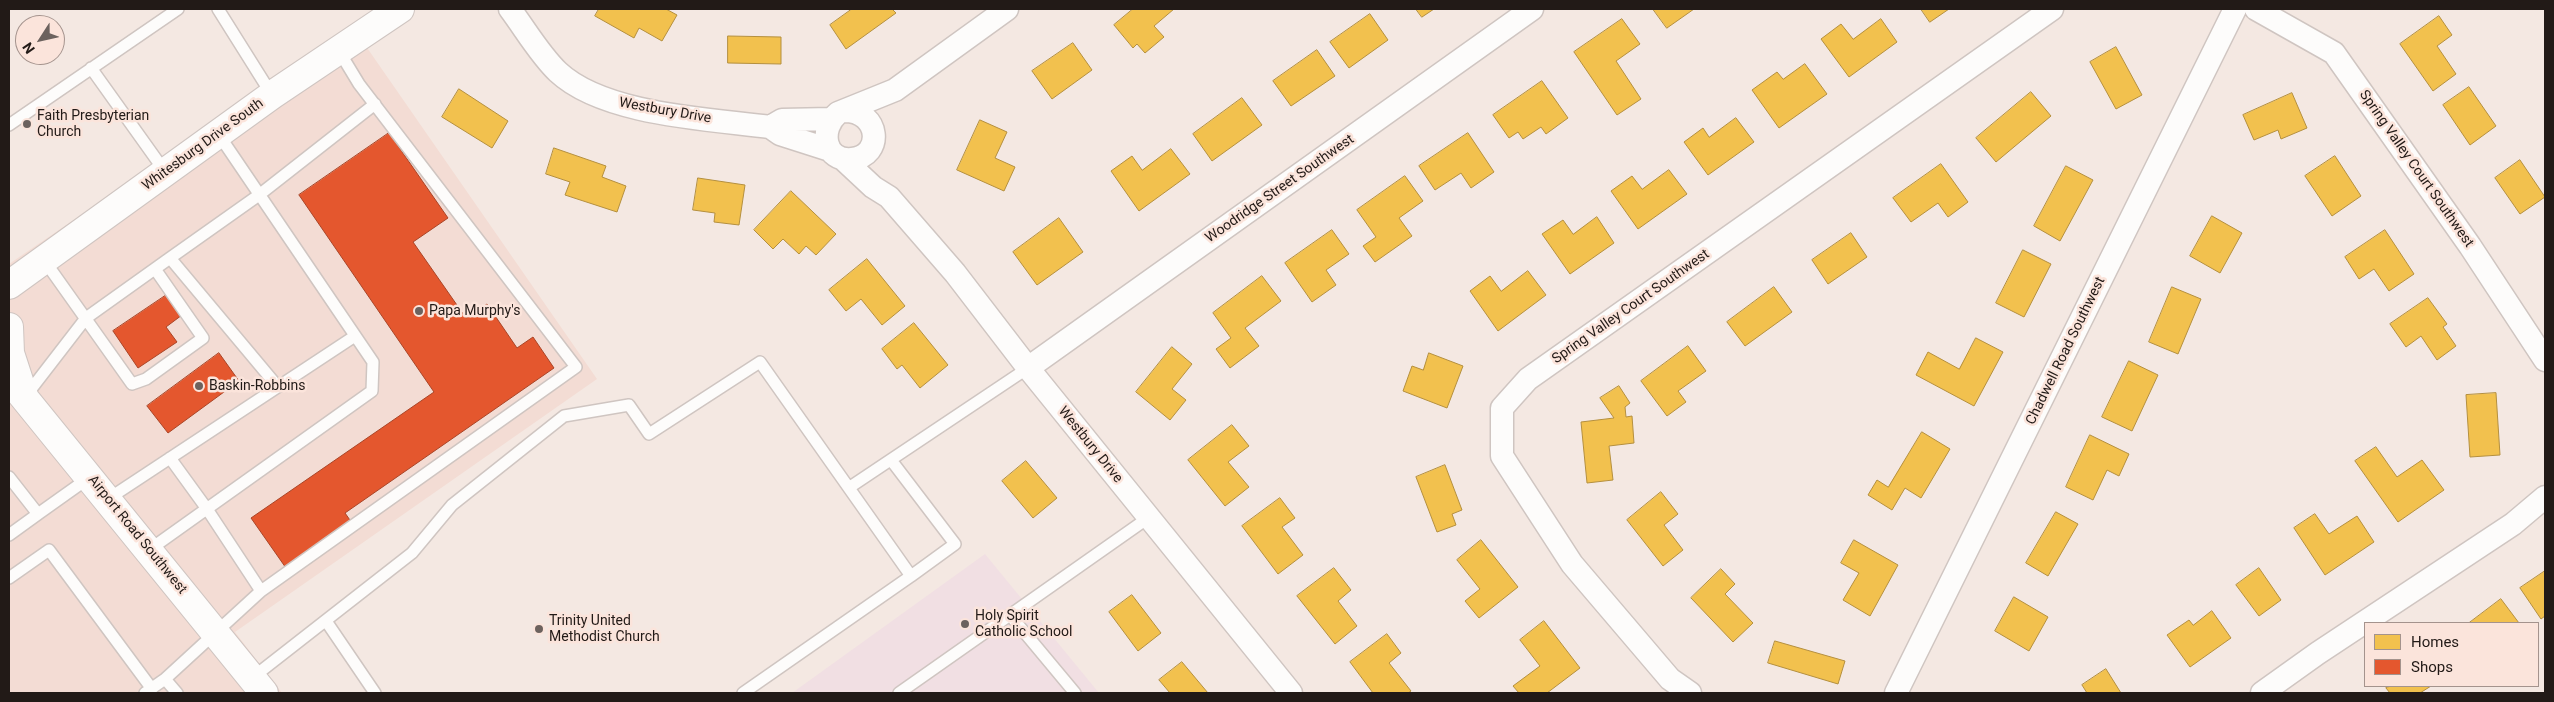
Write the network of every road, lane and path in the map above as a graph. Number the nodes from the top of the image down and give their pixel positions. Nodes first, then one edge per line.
1 (178, 9) edge
2 (218, 9) edge
3 (400, 9) edge
4 (510, 9) edge
5 (1007, 9) edge
6 (1532, 9) edge
7 (2052, 9) edge
8 (2236, 9) edge
9 (2256, 9) edge
10 (339, 51) junction
11 (91, 68) junction
12 (895, 90) junction
13 (272, 96) junction
14 (375, 104) junction
15 (838, 115) junction
16 (9, 125) edge
17 (770, 127) junction
18 (218, 135) junction
19 (872, 141) junction
20 (836, 154) junction
21 (166, 173) junction
22 (260, 195) junction
23 (889, 197) junction
24 (170, 258) junction
25 (155, 268) junction
26 (26, 272) edge
27 (9, 312) edge
28 (86, 318) junction
29 (9, 327) edge
30 (356, 336) junction
31 (2545, 360) edge
32 (1028, 368) junction
33 (278, 386) junction
34 (17, 388) edge
35 (170, 458) junction
36 (891, 460) junction
37 (9, 477) edge
38 (90, 477) junction
39 (850, 487) junction
40 (2545, 497) edge
41 (108, 499) junction
42 (207, 509) junction
43 (38, 514) junction
44 (1148, 518) junction
45 (9, 535) edge
46 (149, 550) junction
47 (911, 576) junction
48 (9, 578) edge
49 (261, 591) junction
50 (1010, 615) junction
51 (326, 621) junction
52 (2365, 622) edge
53 (2364, 623) edge
54 (214, 632) junction
55 (165, 679) junction
56 (258, 686) edge
57 (148, 691) edge
58 (176, 693) edge
59 (375, 693) edge
60 (743, 693) edge
61 (899, 693) edge
62 (1075, 693) edge
63 (1291, 693) edge
64 (1690, 693) edge
65 (1896, 693) edge
66 (2262, 693) edge

1 - 11 lane
2 - 13 lane
3 - 10 main road, Whitesburg Drive South
4 - 17 street, Westbury Drive
5 - 12 street
6 - 32 street, Woodridge Street Southwest
7 - 64 street, Spring Valley Court Southwest
8 - 65 street, Chadwell Road Southwest
9 - 31 street, Spring Valley Court Southwest
10 - 13 main road, Whitesburg Drive South
10 - 14 lane
11 - 16 lane
11 - 21 lane
12 - 15 street
12 - 19 street
13 - 18 main road, Whitesburg Drive South
14 - 22 lane
14 - 49 lane
15 - 17 street, Westbury Drive
15 - 19 street
15 - 20 street
17 - 20 street, Westbury Drive
18 - 21 main road, Whitesburg Drive South
18 - 22 lane
19 - 20 street
19 - 23 street, Westbury Drive
20 - 23 street, Westbury Drive
21 - 26 main road, Whitesburg Drive South
22 - 24 lane
22 - 30 lane
23 - 32 street, Westbury Drive
24 - 25 lane
24 - 33 lane
25 - 28 lane
25 - 28 lane
26 - 27 main road
26 - 28 lane
28 - 34 lane
29 - 34 main road
30 - 33 lane
30 - 42 lane
32 - 36 lane
32 - 44 street, Westbury Drive
33 - 35 lane
34 - 38 main road, Airport Road Southwest
35 - 41 lane
35 - 42 lane
36 - 39 lane
36 - 47 lane
37 - 43 lane
38 - 41 main road, Airport Road Southwest
38 - 43 lane
39 - 47 lane
39 - 51 lane
40 - 52 street
41 - 46 main road, Airport Road Southwest
42 - 46 lane
42 - 49 lane
43 - 45 lane
44 - 50 lane
44 - 63 street, Westbury Drive
46 - 54 main road, Airport Road Southwest
47 - 60 lane
48 - 57 lane
49 - 54 lane
50 - 61 lane
50 - 62 lane
51 - 56 lane
51 - 59 lane
53 - 66 street
54 - 55 lane
54 - 56 main road, Airport Road Southwest
55 - 57 lane
55 - 58 lane

